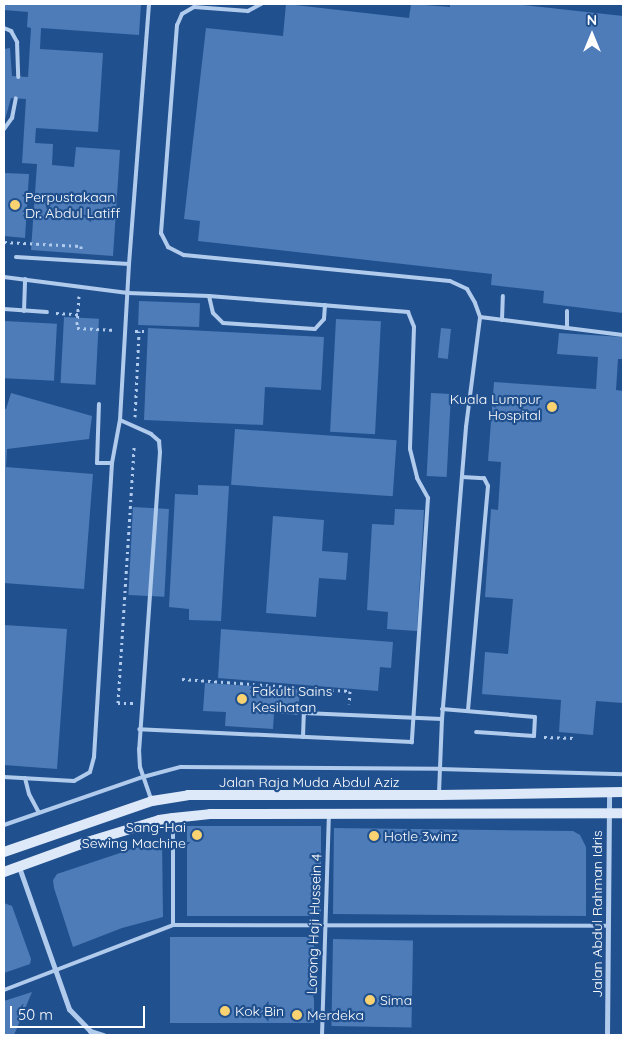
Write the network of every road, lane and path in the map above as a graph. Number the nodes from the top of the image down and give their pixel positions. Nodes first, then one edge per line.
1 (149, 4) edge
2 (261, 4) edge
3 (4, 28) edge
4 (18, 77) dead end
5 (16, 98) dead end
6 (4, 129) edge
7 (4, 242) edge
8 (26, 243) dead end
9 (16, 257) dead end
10 (129, 264) junction
11 (4, 277) edge
12 (25, 279) junction
13 (128, 293) junction
14 (209, 296) junction
15 (503, 296) dead end
16 (325, 305) junction
17 (4, 309) edge
18 (24, 311) junction
19 (567, 311) dead end
20 (47, 312) joint
21 (78, 314) dead end
22 (480, 317) junction
23 (502, 320) junction
24 (567, 328) junction
25 (126, 331) junction
26 (623, 335) edge
27 (99, 404) dead end
28 (120, 420) junction
29 (135, 423) dead end
30 (134, 446) dead end
31 (112, 463) junction
32 (462, 477) junction
33 (182, 679) dead end
34 (141, 703) junction
35 (442, 709) junction
36 (468, 711) junction
37 (349, 715) junction
38 (414, 718) junction
39 (442, 719) junction
40 (139, 729) junction
41 (476, 732) dead end
42 (534, 736) junction
43 (304, 737) junction
44 (576, 738) dead end
45 (439, 769) junction
46 (623, 774) edge
47 (4, 777) edge
48 (143, 777) junction
49 (26, 778) junction
50 (609, 792) junction
51 (623, 792) edge
52 (439, 796) junction
53 (152, 802) junction
54 (39, 813) junction
55 (329, 813) junction
56 (609, 813) junction
57 (623, 813) edge
58 (173, 818) junction
59 (4, 825) edge
60 (4, 852) edge
61 (19, 866) junction
62 (4, 872) edge
63 (173, 925) junction
64 (325, 925) junction
65 (608, 926) junction
66 (54, 972) junction
67 (4, 990) edge
68 (103, 1035) edge
69 (322, 1035) edge
70 (607, 1035) edge

1 - 10 lane
2 - 22 lane
3 - 4 lane
5 - 6 lane
7 - 8 path
9 - 10 lane
10 - 13 lane
11 - 12 lane
12 - 13 lane
12 - 18 lane
13 - 14 lane
13 - 25 lane
14 - 16 lane
14 - 16 lane
15 - 23 lane
16 - 38 lane
17 - 18 lane
18 - 20 lane
19 - 24 lane
20 - 21 path
22 - 23 lane
22 - 32 lane
23 - 24 lane
24 - 26 lane
25 - 28 lane
25 - 29 path
27 - 31 lane
28 - 31 lane
28 - 34 lane
30 - 34 path
31 - 49 lane
32 - 35 lane
32 - 36 lane
33 - 37 path
34 - 40 lane
35 - 36 lane
35 - 39 lane
36 - 42 lane
37 - 38 lane
37 - 43 lane
38 - 39 lane
38 - 43 lane
39 - 45 lane
40 - 43 lane
40 - 48 lane
41 - 42 lane
42 - 44 path
45 - 46 lane
45 - 48 lane
45 - 52 lane
47 - 49 lane
48 - 53 lane
48 - 54 lane
49 - 54 lane
50 - 51 main road, Jalan Raja Muda Abdul Aziz
50 - 52 main road, Jalan Raja Muda Abdul Aziz
50 - 56 street, Jalan Abdul Rahman Idris
52 - 53 main road, Jalan Raja Muda Abdul Aziz
53 - 60 main road, Jalan Raja Muda Abdul Aziz
54 - 59 lane
55 - 56 main road
55 - 58 main road
55 - 64 lane, Lorong Haji Hussein 4
56 - 57 main road
56 - 65 street, Jalan Abdul Rahman Idris
58 - 61 main road
58 - 63 lane
61 - 62 main road
61 - 66 street
63 - 64 lane
63 - 66 lane
64 - 65 lane
64 - 69 lane, Lorong Haji Hussein 4
65 - 70 street, Jalan Abdul Rahman Idris
66 - 67 lane
66 - 68 street

